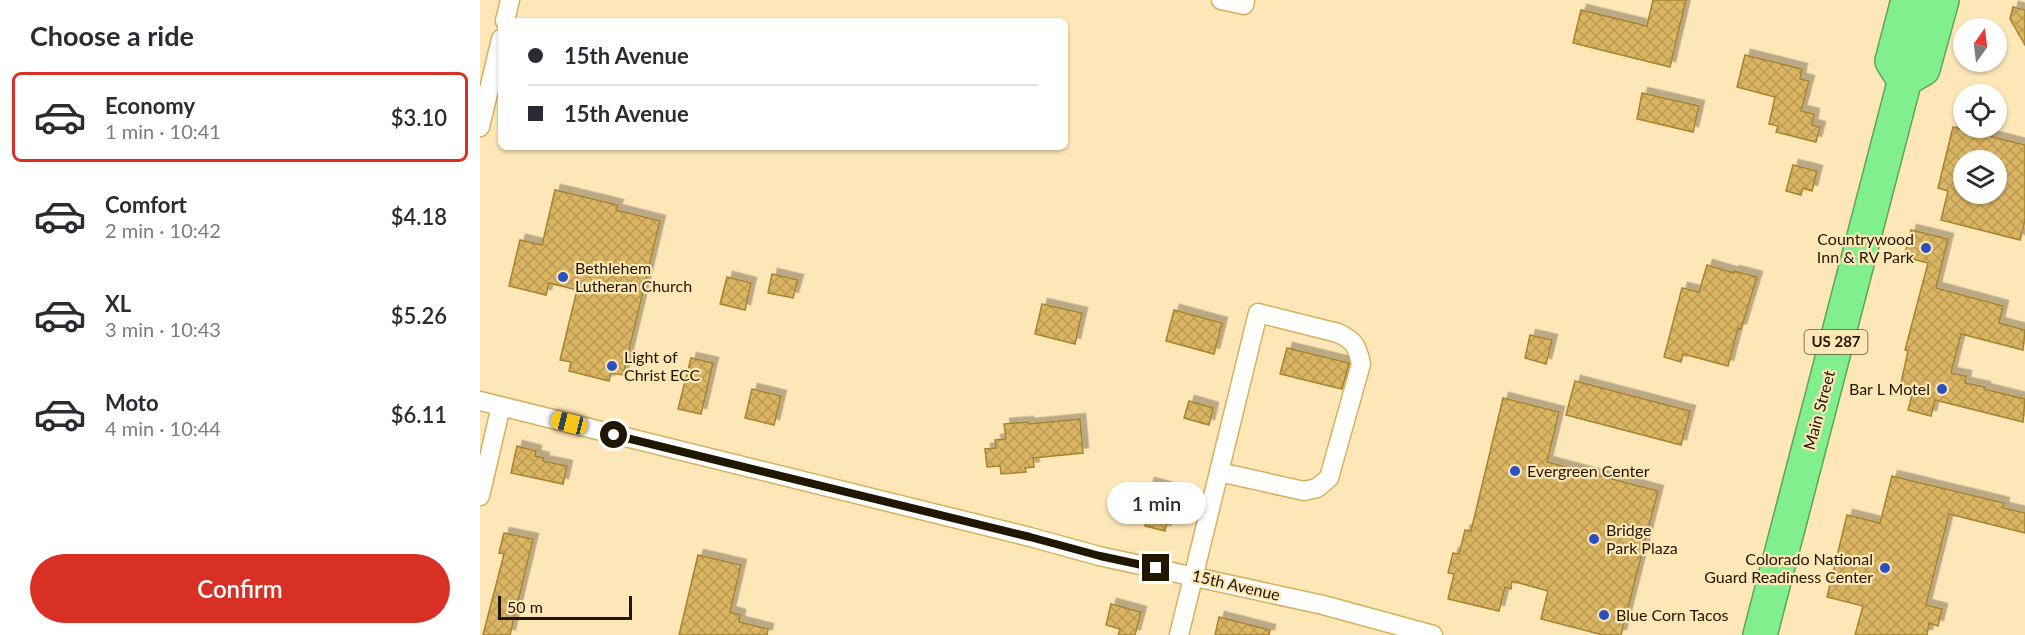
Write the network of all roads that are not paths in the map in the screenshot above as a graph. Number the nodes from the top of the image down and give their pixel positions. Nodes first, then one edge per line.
1 (510, 0) edge
2 (1221, 0) edge
3 (1245, 0) edge
4 (1908, 0) edge
5 (1941, 0) edge
6 (506, 18) edge
7 (498, 52) edge
8 (1904, 80) junction
9 (480, 127) edge
10 (480, 401) edge
11 (501, 406) junction
12 (1219, 472) junction
13 (480, 496) edge
14 (1194, 576) junction
15 (1179, 635) edge
16 (1432, 635) edge
17 (1760, 635) edge

1 - 6 street
2 - 3 street
4 - 8 highway
5 - 8 highway
7 - 9 street
8 - 17 highway, Main Street / US 287
10 - 11 street, 15th Avenue
11 - 13 street
11 - 14 street, 15th Avenue
12 - 12 street
12 - 14 street
14 - 15 street
14 - 16 street, 15th Avenue

